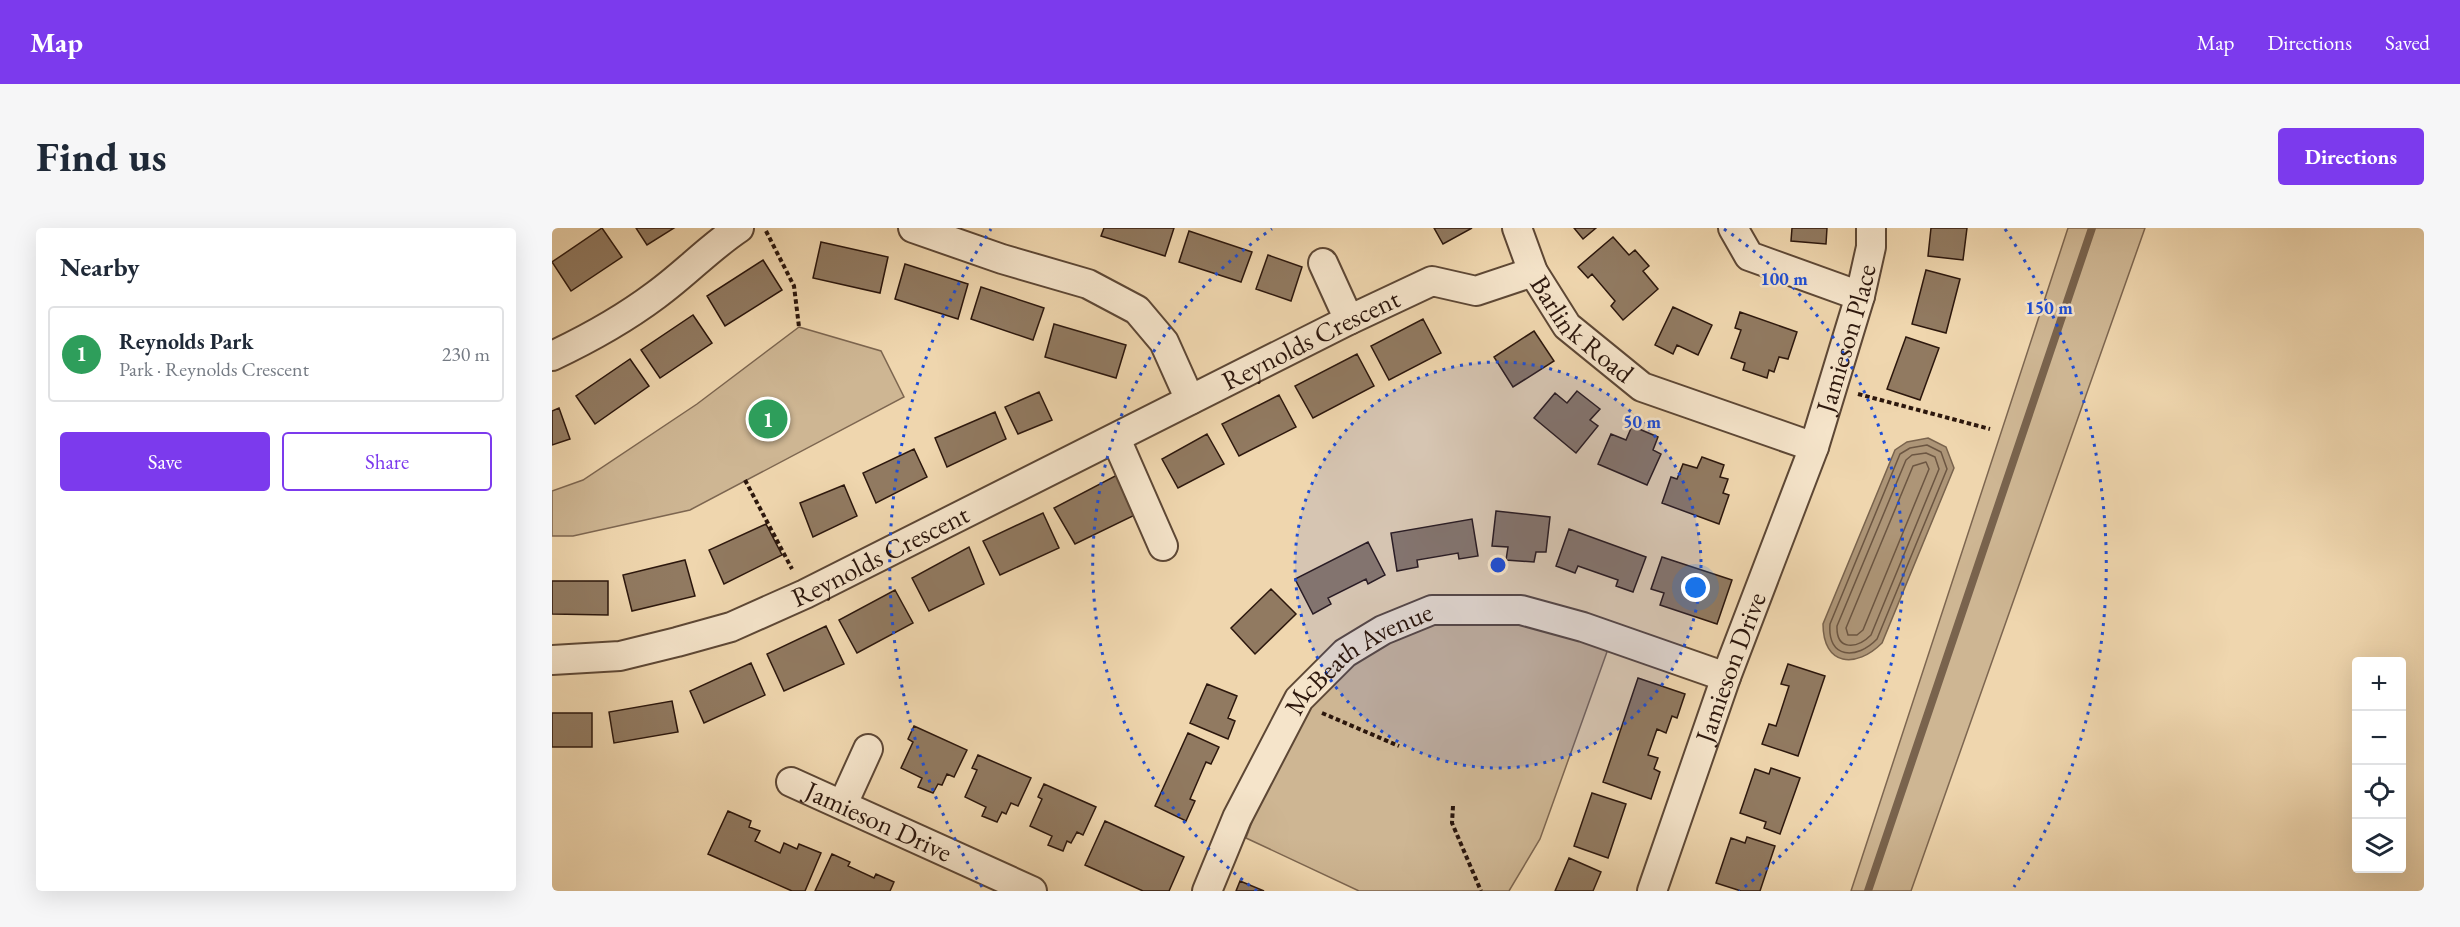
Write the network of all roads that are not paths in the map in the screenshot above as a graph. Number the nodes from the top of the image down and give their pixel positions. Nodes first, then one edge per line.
1 (739, 228) edge
2 (913, 228) edge
3 (1517, 228) edge
4 (1733, 228) edge
5 (1871, 228) edge
6 (1323, 263) dead end
7 (1533, 272) junction
8 (1860, 297) junction
9 (1349, 320) junction
10 (552, 356) edge
11 (1190, 400) junction
12 (1116, 439) junction
13 (1814, 447) junction
14 (1163, 546) dead end
15 (552, 660) edge
16 (1726, 677) junction
17 (868, 749) dead end
18 (791, 782) dead end
19 (843, 804) junction
20 (1032, 891) edge
21 (1207, 891) edge
22 (1652, 891) edge

1 - 10 street
2 - 11 street, Reynolds Crescent
3 - 7 street, Barlink Road
4 - 8 street
5 - 8 street, Jamieson Place
6 - 9 street
7 - 9 street, Reynolds Crescent
7 - 13 street, Barlink Road
8 - 13 street, Jamieson Place
9 - 11 street, Reynolds Crescent
11 - 12 street, Reynolds Crescent
12 - 14 street
12 - 15 street, Reynolds Crescent
13 - 16 street, Jamieson Drive
16 - 21 street, McBeath Avenue
16 - 22 street, Jamieson Drive
17 - 19 street
18 - 19 street, Jamieson Drive
19 - 20 street, Jamieson Drive

